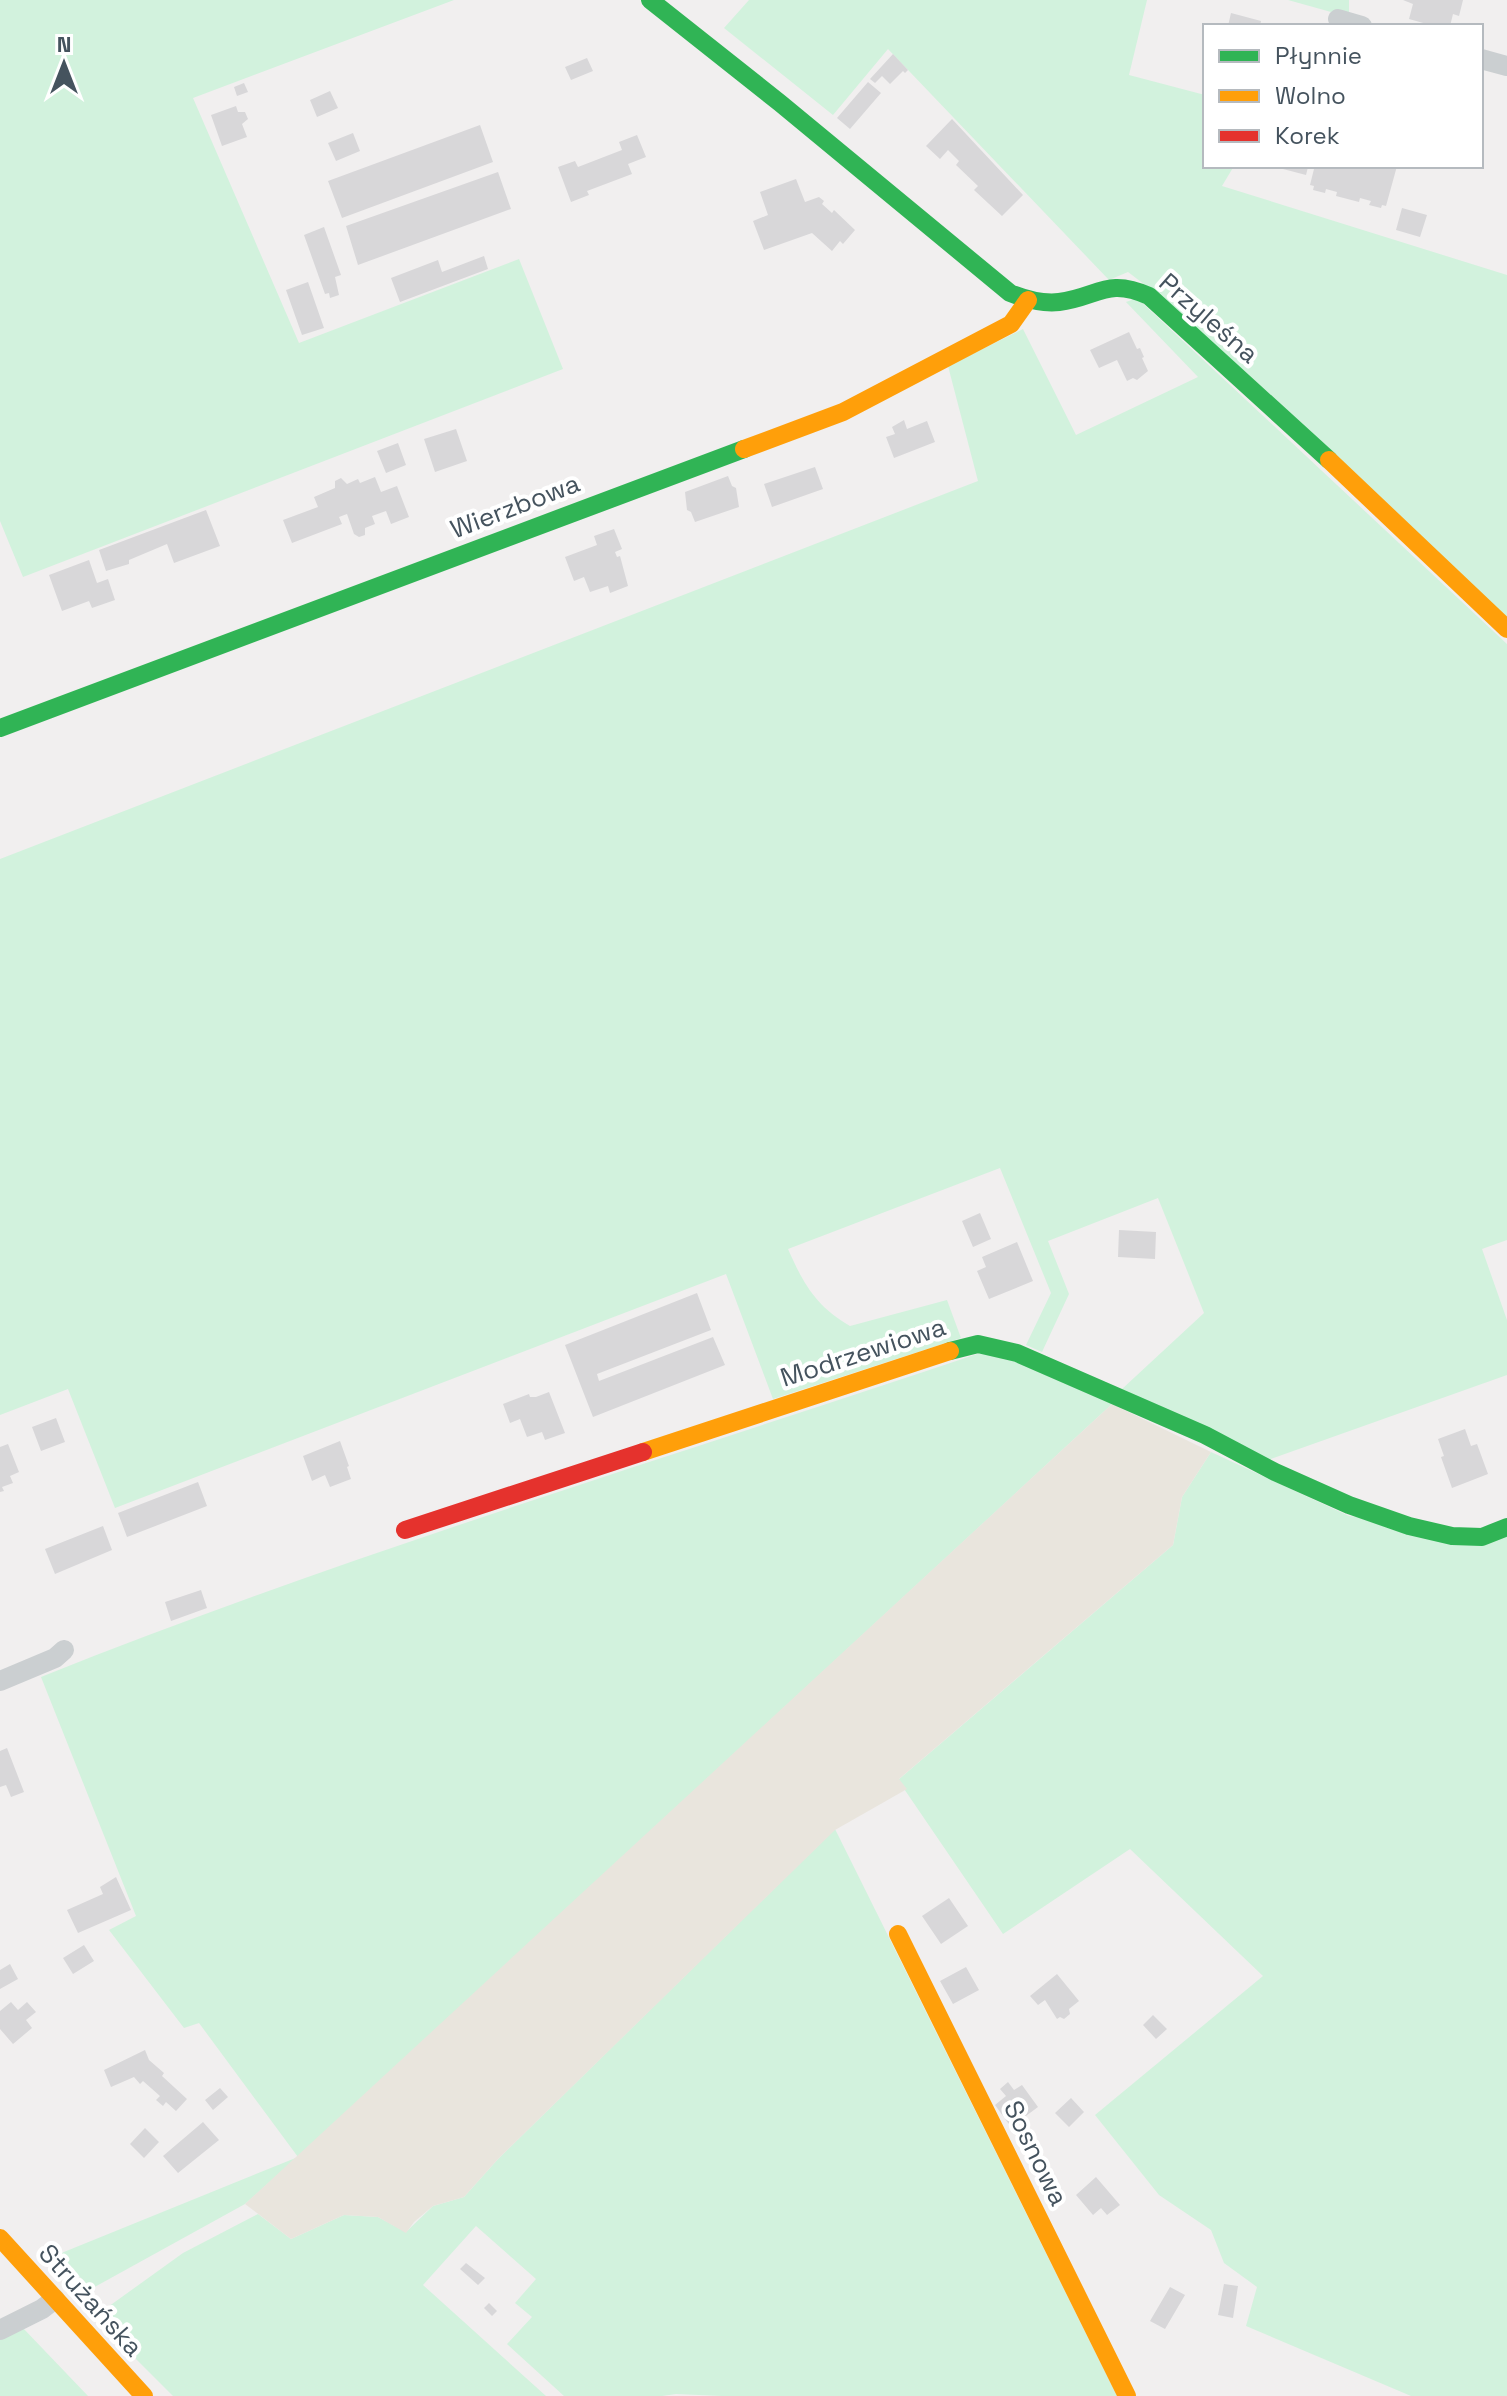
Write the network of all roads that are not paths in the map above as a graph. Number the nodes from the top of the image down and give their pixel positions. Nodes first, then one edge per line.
1 (650, 0) edge
2 (1338, 19) dead end
3 (1355, 24) edge
4 (1483, 60) edge
5 (1507, 66) edge
6 (1028, 300) junction
7 (1507, 629) edge
8 (0, 728) edge
9 (1507, 1527) edge
10 (405, 1530) dead end
11 (64, 1650) dead end
12 (0, 1681) edge
13 (898, 1934) dead end
14 (0, 2238) edge
15 (55, 2299) junction
16 (0, 2330) edge
17 (144, 2396) edge
18 (1127, 2396) edge

1 - 6 street
2 - 3 street
4 - 5 street
6 - 7 street, Przyleśna
6 - 8 street, Wierzbowa
9 - 10 street, Modrzewiowa
11 - 12 street
13 - 18 street, Sosnowa
14 - 15 street, Strużańska
15 - 16 street
15 - 17 street, Strużańska

